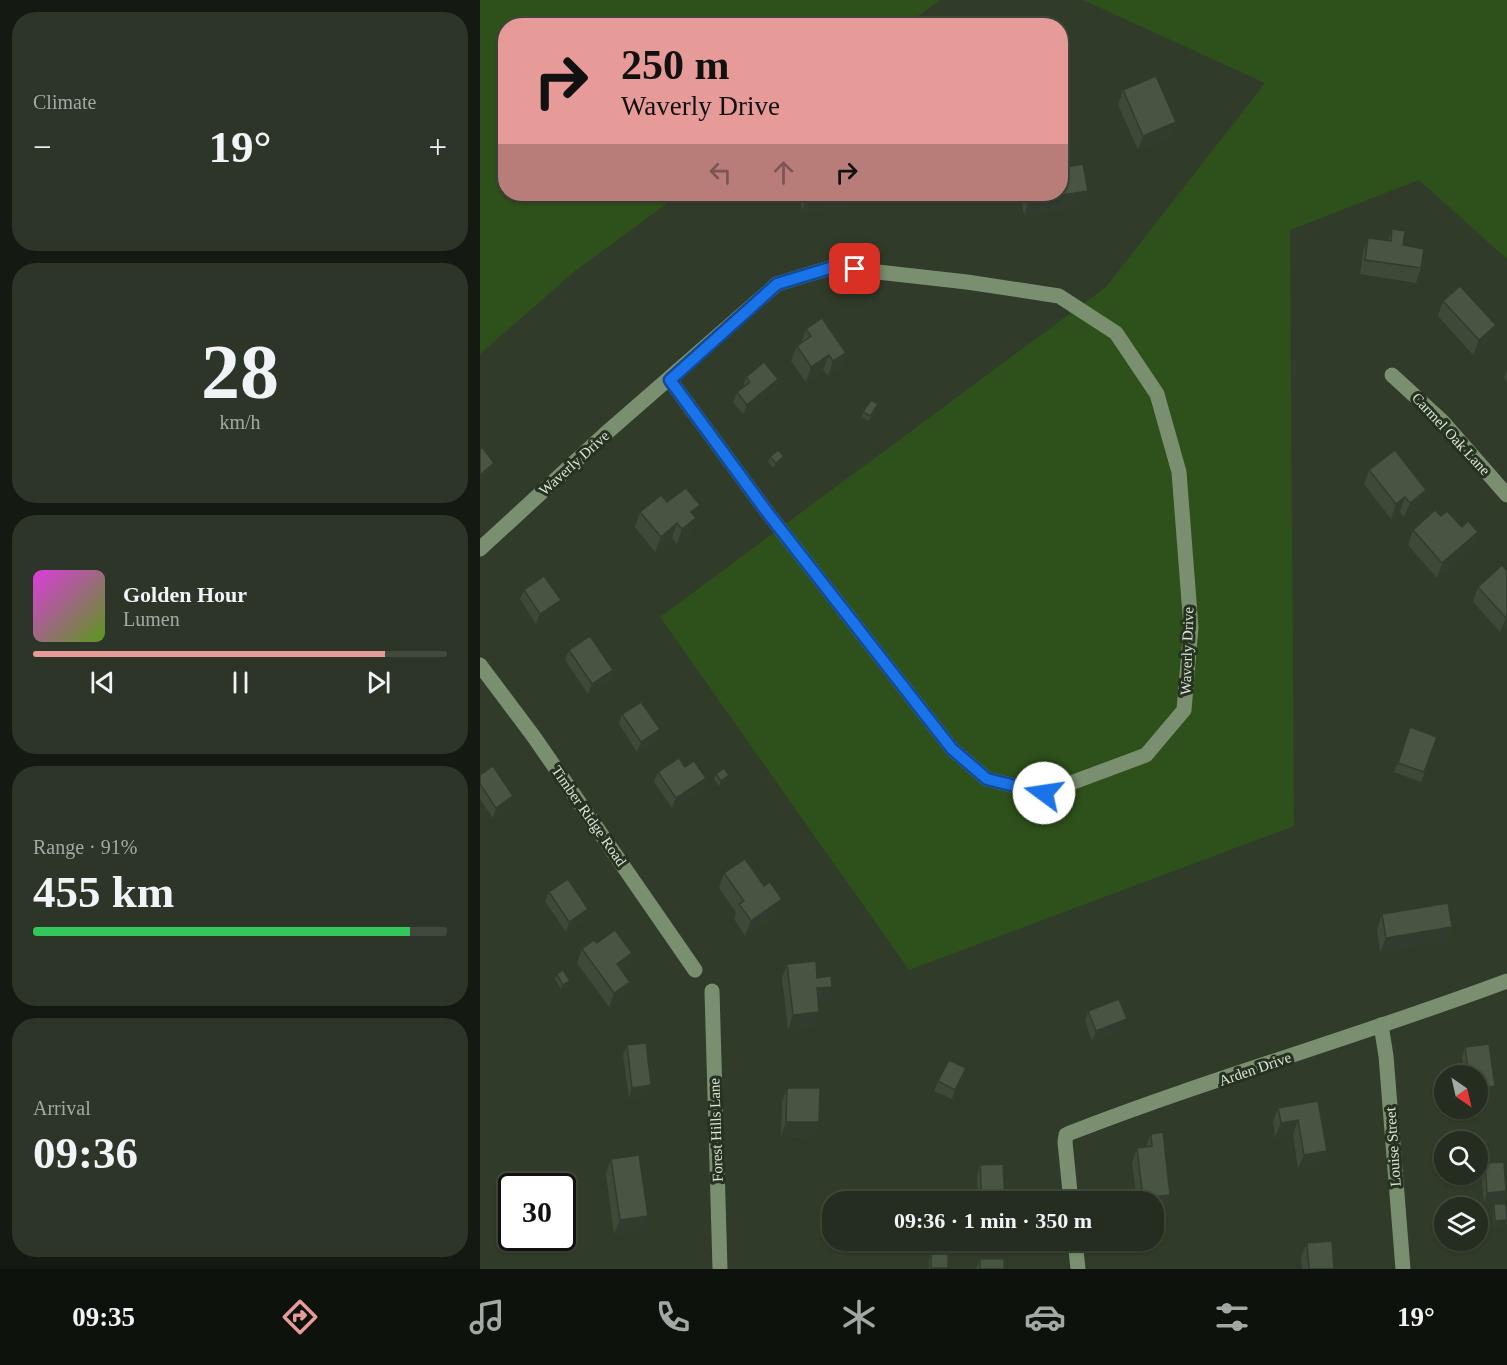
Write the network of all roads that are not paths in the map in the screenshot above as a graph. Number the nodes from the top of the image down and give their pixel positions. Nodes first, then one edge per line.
1 (1392, 375) dead end
2 (670, 380) junction
3 (1507, 495) edge
4 (480, 549) edge
5 (480, 665) edge
6 (695, 970) dead end
7 (1507, 981) edge
8 (712, 990) dead end
9 (1381, 1025) junction
10 (1070, 1191) edge
11 (1076, 1251) edge
12 (720, 1269) edge
13 (1078, 1269) edge
14 (1402, 1269) edge

1 - 3 street, Carmel Oak Lane
2 - 2 street, Waverly Drive
2 - 4 street, Waverly Drive
5 - 6 street, Timber Ridge Road
7 - 9 street, Arden Drive
8 - 12 street, Forest Hills Lane
9 - 10 street, Arden Drive
9 - 14 street, Louise Street
11 - 13 street

